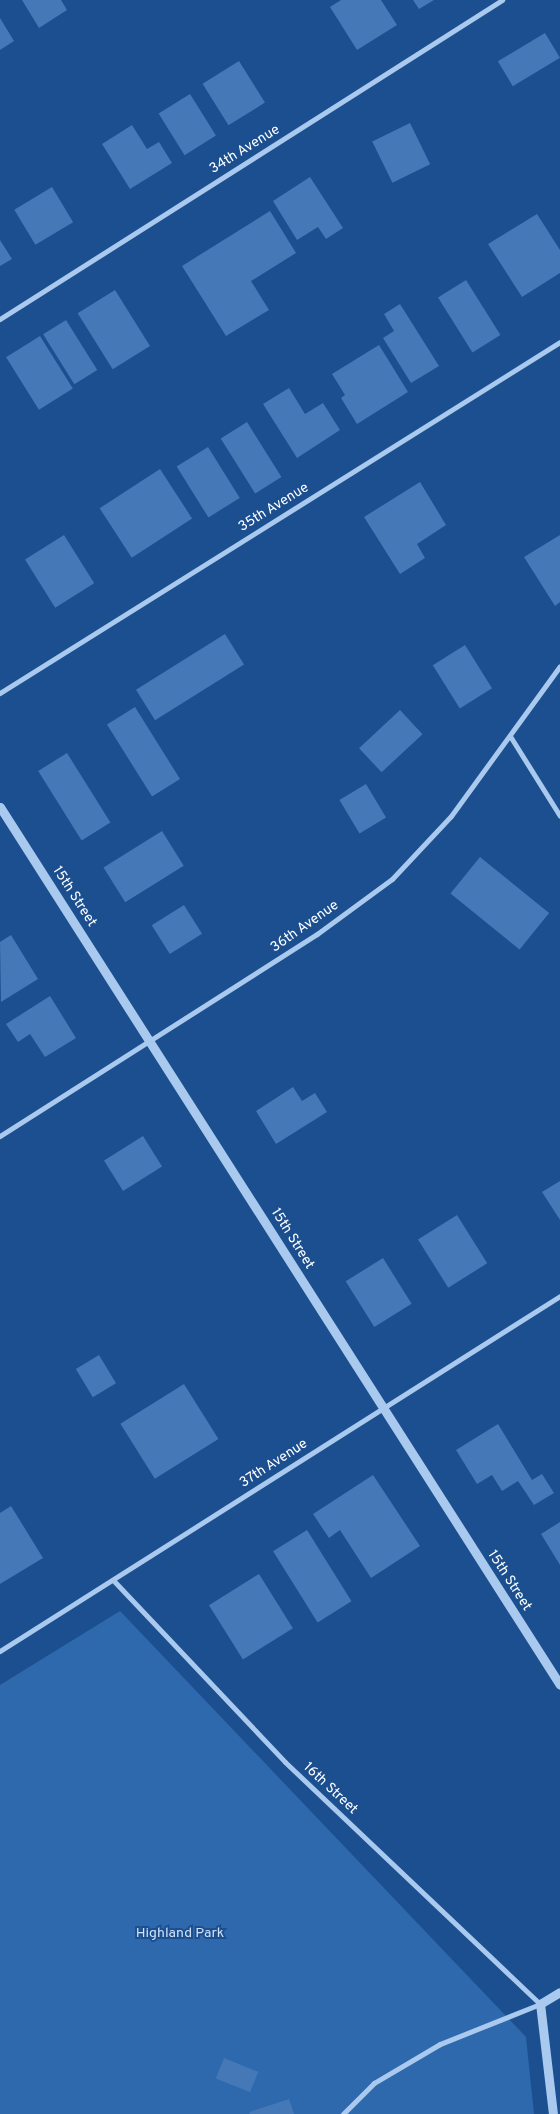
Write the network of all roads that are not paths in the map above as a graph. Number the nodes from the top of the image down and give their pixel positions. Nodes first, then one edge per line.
1 (502, 0) edge
2 (0, 319) edge
3 (560, 342) edge
4 (560, 666) edge
5 (0, 693) edge
6 (510, 736) junction
7 (0, 807) edge
8 (560, 816) edge
9 (150, 1041) junction
10 (0, 1136) edge
11 (560, 1296) edge
12 (382, 1408) junction
13 (113, 1580) junction
14 (0, 1651) edge
15 (560, 1686) edge
16 (560, 1992) edge
17 (540, 2004) junction
18 (343, 2114) edge
19 (553, 2114) edge

1 - 2 street, 34th Avenue
3 - 5 street, 35th Avenue
4 - 6 street, 36th Avenue
6 - 8 street
6 - 9 street, 36th Avenue
7 - 9 street, 15th Street
9 - 10 street, 36th Avenue
9 - 12 street, 15th Street
11 - 12 street, 37th Avenue
12 - 13 street, 37th Avenue
12 - 15 street, 15th Street
13 - 14 street, 37th Avenue
13 - 17 street, 16th Street
16 - 17 street
17 - 18 street
17 - 19 street

